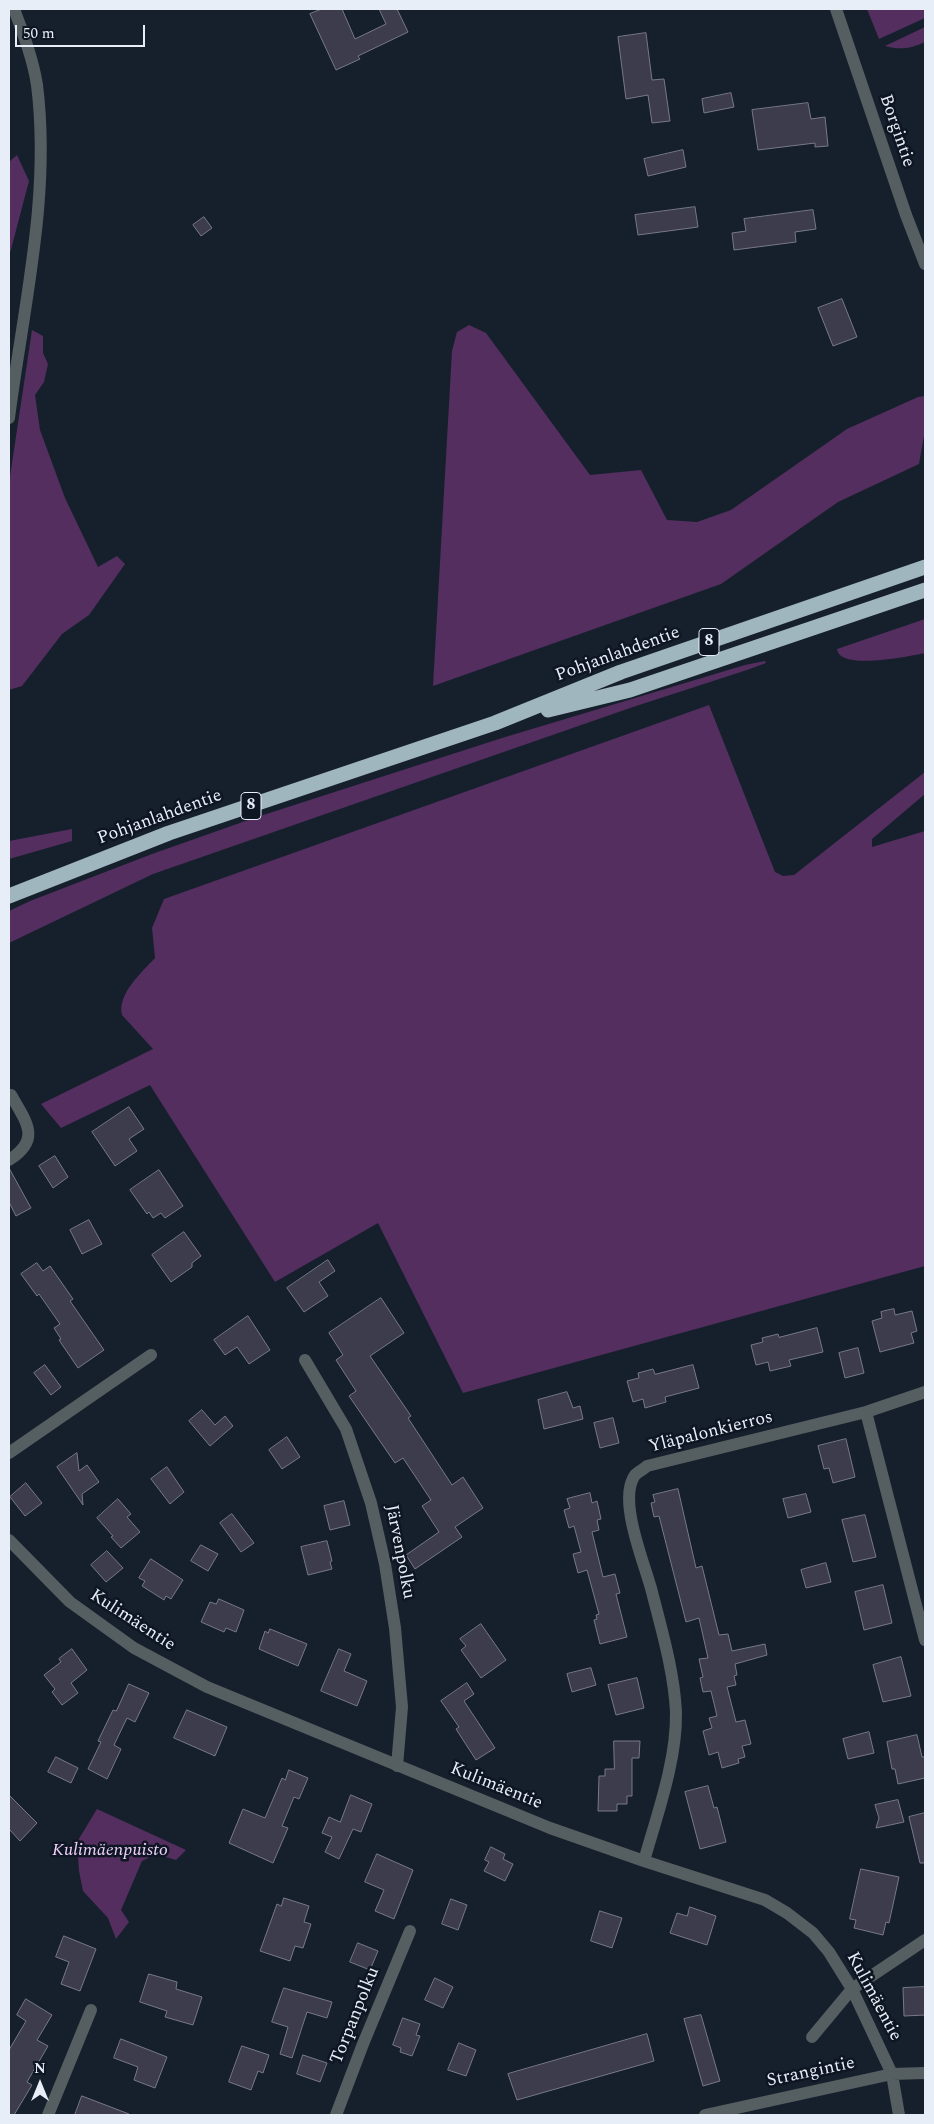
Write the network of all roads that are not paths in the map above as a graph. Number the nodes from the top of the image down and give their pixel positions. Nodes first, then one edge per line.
1 (14, 9) edge
2 (836, 9) edge
3 (925, 264) edge
4 (14, 339) edge
5 (9, 418) edge
6 (925, 567) edge
7 (925, 590) edge
8 (495, 723) junction
9 (9, 896) edge
10 (10, 1095) dead end
11 (9, 1160) edge
12 (151, 1355) dead end
13 (305, 1360) dead end
14 (925, 1392) edge
15 (866, 1412) junction
16 (9, 1453) edge
17 (9, 1540) edge
18 (925, 1640) edge
19 (397, 1766) junction
20 (644, 1861) junction
21 (410, 1931) dead end
22 (925, 1940) edge
23 (852, 1989) junction
24 (91, 2010) dead end
25 (812, 2037) dead end
26 (925, 2072) edge
27 (892, 2074) junction
28 (48, 2115) edge
29 (336, 2115) edge
30 (706, 2115) edge
31 (899, 2115) edge

1 - 4 street
2 - 3 street, Borgintie
4 - 5 street
6 - 8 highway, Pohjanlahdentie / 8
7 - 8 highway, Pohjanlahdentie / 8
8 - 9 highway, Pohjanlahdentie / 8
10 - 11 street
12 - 16 street
13 - 19 street, Järvenpolku
14 - 15 street, Yläpalonkierros
15 - 18 street
15 - 20 street, Yläpalonkierros
17 - 19 street, Kulimäentie
19 - 20 street, Kulimäentie
20 - 23 street, Kulimäentie
21 - 29 street, Torpanpolku
22 - 23 street
23 - 25 street
23 - 27 street, Kulimäentie
24 - 28 street
26 - 27 street, Strangintie
27 - 30 street, Strangintie
27 - 31 street, Kulimäentie

